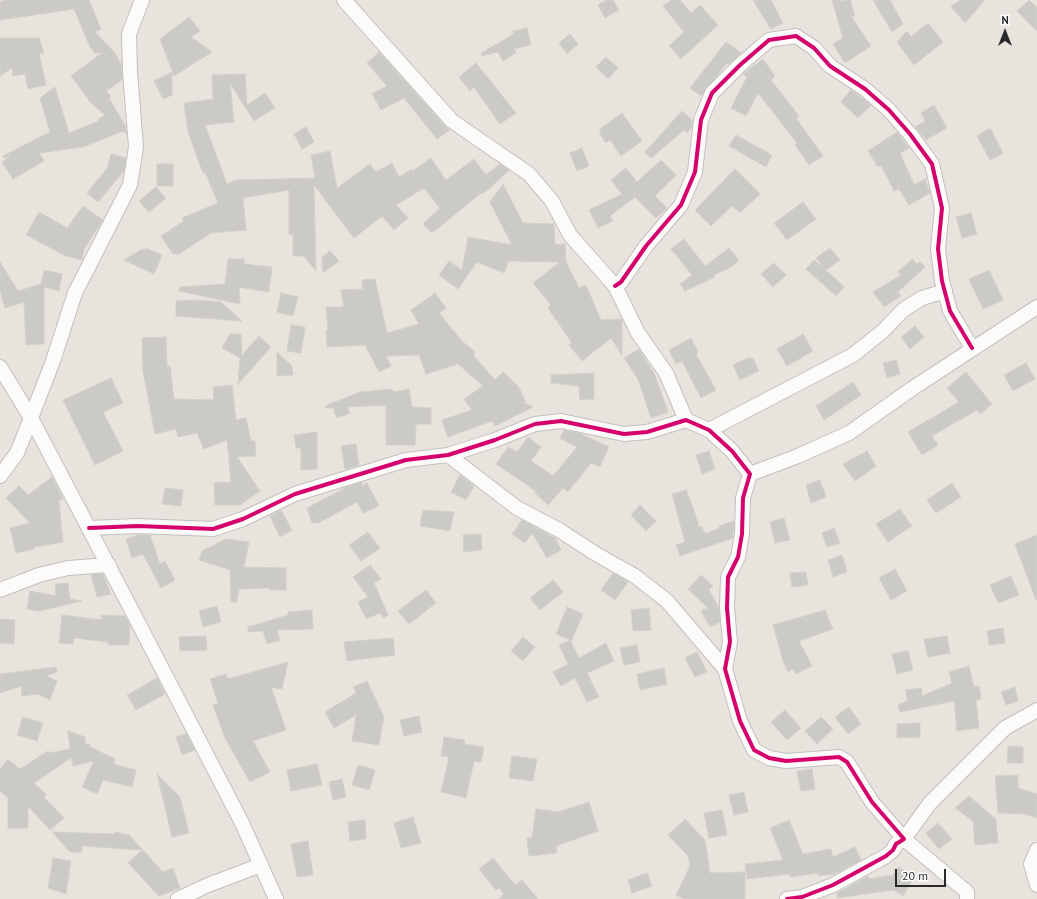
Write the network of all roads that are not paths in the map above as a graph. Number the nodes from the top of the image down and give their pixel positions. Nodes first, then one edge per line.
1 (142, 0) edge
2 (344, 0) edge
3 (616, 286) junction
4 (945, 291) junction
5 (1037, 307) edge
6 (972, 348) junction
7 (0, 367) edge
8 (31, 418) junction
9 (686, 420) junction
10 (709, 430) junction
11 (448, 455) junction
12 (750, 474) junction
13 (0, 476) edge
14 (89, 528) junction
15 (109, 565) junction
16 (0, 590) edge
17 (725, 669) junction
18 (1037, 710) edge
19 (904, 839) junction
20 (1037, 850) edge
21 (261, 865) junction
22 (1037, 885) edge
23 (178, 899) edge
24 (276, 899) edge
25 (787, 899) edge
26 (967, 899) edge

1 - 8 street
2 - 3 street
3 - 4 street
3 - 9 street
4 - 6 street
4 - 10 street
5 - 6 street
6 - 12 street
7 - 8 street
8 - 13 street
8 - 14 street
9 - 10 street
9 - 11 street
10 - 12 street
11 - 14 street
11 - 17 street
12 - 17 street
14 - 15 street
15 - 16 street
15 - 21 street
17 - 19 street
18 - 19 street
19 - 25 street
19 - 26 street
20 - 22 street
21 - 23 street
21 - 24 street

